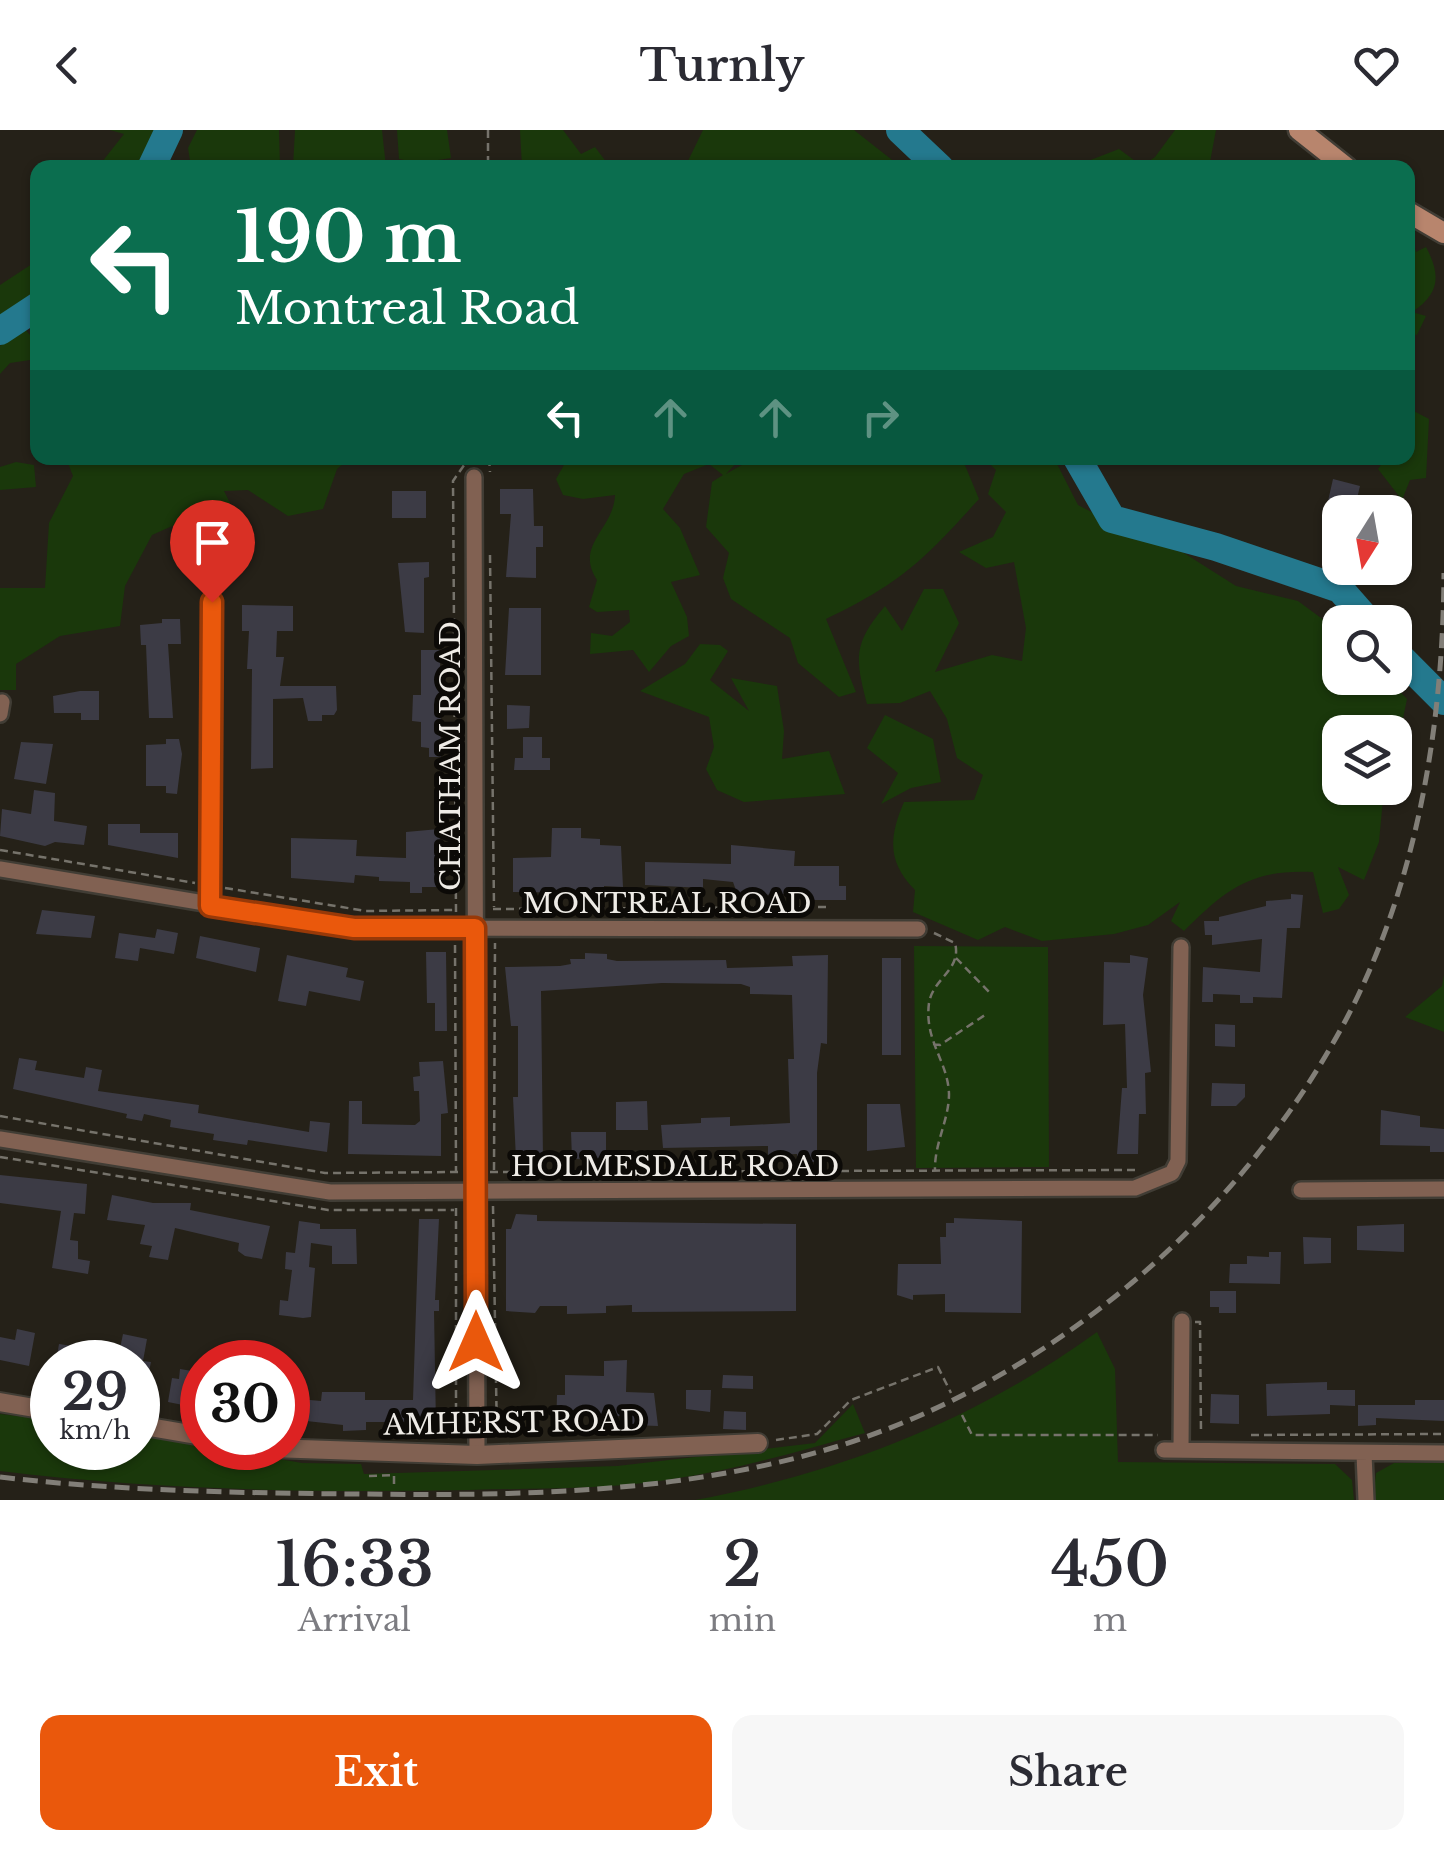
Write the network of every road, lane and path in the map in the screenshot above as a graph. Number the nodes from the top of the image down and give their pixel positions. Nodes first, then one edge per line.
1 (488, 130) edge
2 (1308, 133) edge
3 (488, 160) edge
4 (1338, 160) edge
5 (1415, 216) edge
6 (1444, 233) edge
7 (464, 465) edge
8 (487, 465) edge
9 (482, 477) joint
10 (490, 556) dead end
11 (212, 602) dead end
12 (0, 850) edge
13 (0, 869) edge
14 (201, 884) dead end
15 (220, 888) dead end
16 (210, 906) junction
17 (832, 907) dead end
18 (475, 909) junction
19 (456, 910) junction
20 (455, 928) junction
21 (475, 928) junction
22 (918, 929) joint
23 (495, 938) dead end
24 (1181, 947) dead end
25 (956, 958) junction
26 (989, 992) dead end
27 (988, 1014) dead end
28 (932, 1044) junction
29 (0, 1116) edge
30 (0, 1139) edge
31 (1139, 1170) dead end
32 (935, 1171) junction
33 (456, 1172) junction
34 (475, 1172) junction
35 (494, 1172) junction
36 (1444, 1189) edge
37 (1301, 1190) dead end
38 (455, 1192) junction
39 (475, 1192) junction
40 (493, 1204) dead end
41 (1182, 1321) joint
42 (952, 1394) dead end
43 (0, 1402) edge
44 (30, 1407) edge
45 (962, 1415) dead end
46 (1444, 1434) edge
47 (1238, 1435) dead end
48 (456, 1438) dead end
49 (488, 1438) dead end
50 (758, 1443) joint
51 (1175, 1445) junction
52 (310, 1449) edge
53 (1444, 1453) edge
54 (1364, 1454) junction
55 (478, 1455) junction
56 (369, 1476) dead end
57 (394, 1486) dead end
58 (1366, 1500) edge

1 - 3 path
2 - 4 main road
5 - 6 main road
7 - 19 path
8 - 9 path
9 - 18 street, CHATHAM ROAD
10 - 17 path
11 - 16 street
12 - 14 path
13 - 16 street, MONTREAL ROAD
15 - 19 path
16 - 20 street, MONTREAL ROAD
18 - 19 path
18 - 21 street, CHATHAM ROAD
19 - 20 path
20 - 21 street, MONTREAL ROAD
20 - 33 path
21 - 22 street, MONTREAL ROAD
21 - 34 street, CHATHAM ROAD
22 - 25 path
23 - 35 path
24 - 39 street, HOLMESDALE ROAD
25 - 26 path
25 - 28 path
27 - 28 path
28 - 32 path
29 - 33 path
30 - 38 street, HOLMESDALE ROAD
31 - 32 path
32 - 35 path
33 - 34 path
34 - 35 path
34 - 39 street, CHATHAM ROAD
36 - 37 street
38 - 39 street, HOLMESDALE ROAD
38 - 48 path
39 - 55 street, CHATHAM ROAD
40 - 49 path
41 - 51 street
41 - 51 path
42 - 50 path
43 - 44 street
45 - 51 path
46 - 47 path
50 - 55 street, AMHERST ROAD
51 - 54 street
52 - 55 street, AMHERST ROAD
53 - 54 street
54 - 58 street
56 - 57 path

